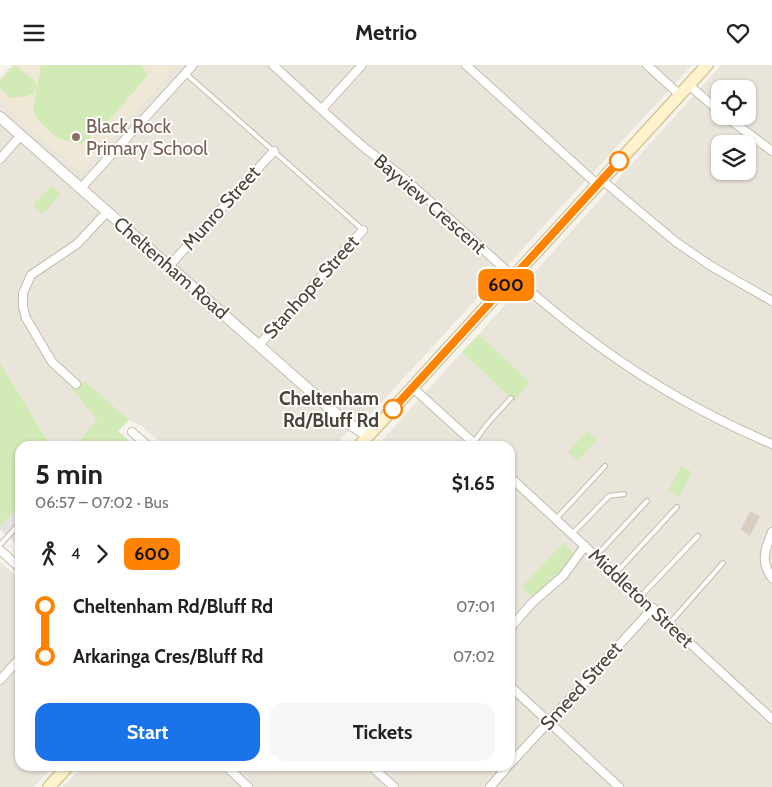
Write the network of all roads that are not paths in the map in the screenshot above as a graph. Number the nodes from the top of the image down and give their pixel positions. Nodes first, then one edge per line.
1 (193, 65) edge
2 (273, 65) edge
3 (362, 65) edge
4 (466, 65) edge
5 (647, 65) edge
6 (707, 65) edge
7 (185, 73) junction
8 (689, 85) junction
9 (680, 95) junction
10 (711, 104) edge
11 (322, 109) junction
12 (0, 117) edge
13 (736, 125) edge
14 (21, 135) junction
15 (274, 151) junction
16 (772, 151) edge
17 (0, 159) edge
18 (600, 183) junction
19 (80, 188) junction
20 (107, 211) junction
21 (363, 230) joint
22 (169, 266) junction
23 (514, 277) junction
24 (772, 301) edge
25 (259, 345) junction
26 (76, 384) dead end
27 (413, 388) junction
28 (511, 398) dead end
29 (132, 432) dead end
30 (142, 441) edge
31 (362, 441) edge
32 (364, 441) edge
33 (472, 441) edge
34 (477, 441) edge
35 (772, 444) edge
36 (605, 466) dead end
37 (515, 482) edge
38 (624, 494) dead end
39 (647, 501) dead end
40 (677, 507) dead end
41 (556, 520) junction
42 (15, 528) edge
43 (772, 532) edge
44 (572, 535) junction
45 (698, 536) dead end
46 (0, 545) edge
47 (584, 546) junction
48 (0, 551) edge
49 (596, 557) junction
50 (723, 563) dead end
51 (15, 564) edge
52 (615, 574) junction
53 (772, 578) edge
54 (640, 597) junction
55 (652, 608) junction
56 (515, 622) edge
57 (669, 624) junction
58 (15, 664) edge
59 (0, 680) edge
60 (515, 691) edge
61 (772, 719) edge
62 (549, 722) junction
63 (515, 759) edge
64 (63, 771) edge
65 (231, 771) edge
66 (380, 771) edge
67 (504, 771) edge
68 (49, 787) edge
69 (248, 787) edge
70 (394, 787) edge
71 (490, 787) edge
72 (619, 787) edge

1 - 7 street
2 - 11 street, Bayview Crescent
3 - 11 street
4 - 18 street
5 - 9 street
6 - 8 main road
7 - 15 lane
7 - 19 street
8 - 9 main road
8 - 10 street
9 - 18 main road
11 - 23 street, Bayview Crescent
12 - 14 street, Cheltenham Road
13 - 16 street
14 - 17 street
14 - 19 street, Cheltenham Road
15 - 21 lane
15 - 22 street, Munro Street
18 - 23 main road
18 - 24 street
19 - 20 street, Cheltenham Road
20 - 22 street, Cheltenham Road
20 - 26 street
21 - 25 street, Stanhope Street
22 - 25 street, Cheltenham Road
23 - 27 main road
23 - 35 street, Bayview Crescent
25 - 31 street, Cheltenham Road
27 - 32 main road
27 - 33 street
28 - 34 lane
29 - 30 street
36 - 41 lane
37 - 41 street, Middleton Street
38 - 44 lane
39 - 49 lane
40 - 52 lane
41 - 44 street, Middleton Street
42 - 46 lane
43 - 53 street
44 - 47 street, Middleton Street
45 - 54 lane
47 - 49 street, Middleton Street
47 - 56 street
48 - 51 street
49 - 52 street, Middleton Street
50 - 57 lane
52 - 54 street, Middleton Street
54 - 55 street, Middleton Street
55 - 57 street, Middleton Street
55 - 62 street, Smeed Street
57 - 61 street, Middleton Street
58 - 59 street
60 - 62 street
62 - 63 street, Smeed Street
62 - 72 street
64 - 68 main road
65 - 69 street
66 - 70 street
67 - 71 street, Smeed Street

